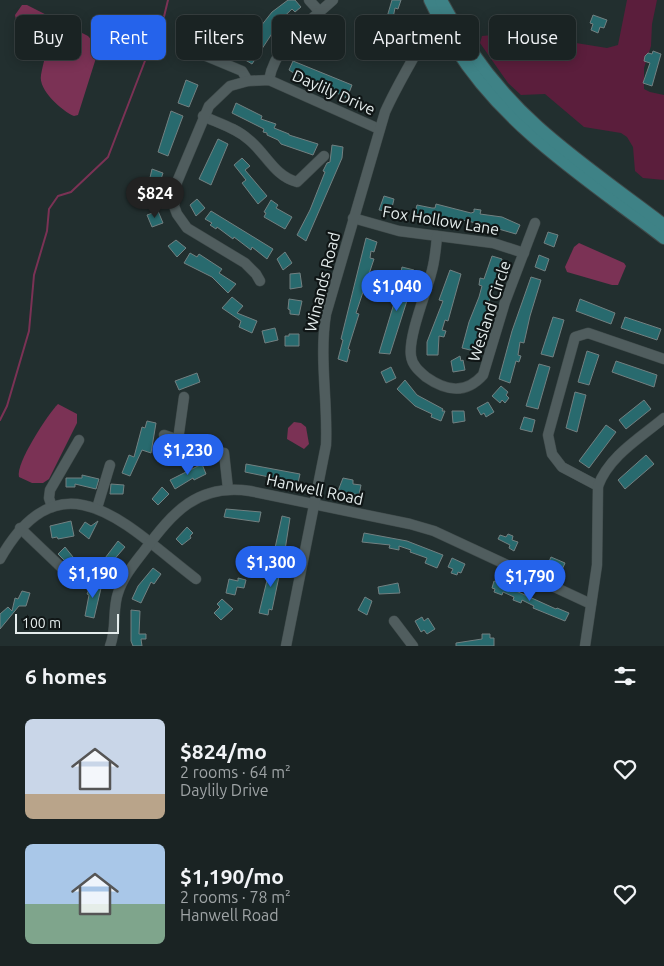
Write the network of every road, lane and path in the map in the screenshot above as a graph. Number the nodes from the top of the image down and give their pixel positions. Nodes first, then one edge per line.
1 (309, 0) edge
2 (333, 0) edge
3 (438, 3) edge
4 (320, 12) junction
5 (433, 15) edge
6 (443, 15) edge
7 (215, 60) edge
8 (412, 60) edge
9 (464, 60) edge
10 (269, 80) junction
11 (248, 81) junction
12 (203, 116) junction
13 (380, 129) junction
14 (324, 156) dead end
15 (353, 218) junction
16 (535, 223) dead end
17 (664, 225) edge
18 (437, 236) junction
19 (664, 238) edge
20 (524, 253) junction
21 (260, 281) dead end
22 (664, 359) edge
23 (184, 396) dead end
24 (664, 418) edge
25 (164, 435) dead end
26 (79, 440) dead end
27 (178, 440) junction
28 (110, 465) dead end
29 (598, 486) junction
30 (228, 489) junction
31 (314, 504) junction
32 (52, 507) junction
33 (97, 508) junction
34 (20, 528) junction
35 (150, 543) junction
36 (0, 559) edge
37 (64, 570) dead end
38 (196, 579) dead end
39 (591, 604) junction
40 (394, 621) dead end
41 (110, 646) edge
42 (286, 646) edge
43 (413, 646) edge
44 (585, 646) edge

1 - 4 street
2 - 4 street
3 - 5 street, Winands Road
3 - 6 main road
3 - 17 main road
4 - 10 street
7 - 11 street
8 - 13 street, Winands Road
9 - 19 main road
10 - 11 street, Daylily Drive
10 - 13 street, Daylily Drive
11 - 12 street, Daylily Drive
12 - 14 street
12 - 21 street, Daylily Drive
13 - 15 street, Winands Road
15 - 18 street, Fox Hollow Lane
15 - 31 street, Winands Road
16 - 20 street, Wesland Circle
18 - 20 street, Fox Hollow Lane
18 - 20 street, Wesland Circle
22 - 29 street
23 - 27 street
24 - 29 street
25 - 27 street
26 - 32 street
27 - 30 street
28 - 33 street
29 - 39 street
30 - 31 street, Hanwell Road
30 - 35 street, Hanwell Road
31 - 39 street, Hanwell Road
31 - 42 street, Winands Road
32 - 33 street
32 - 34 street
33 - 35 street
34 - 36 street
34 - 37 street
35 - 38 street
35 - 41 street, Hanwell Road
39 - 44 street
40 - 43 street

